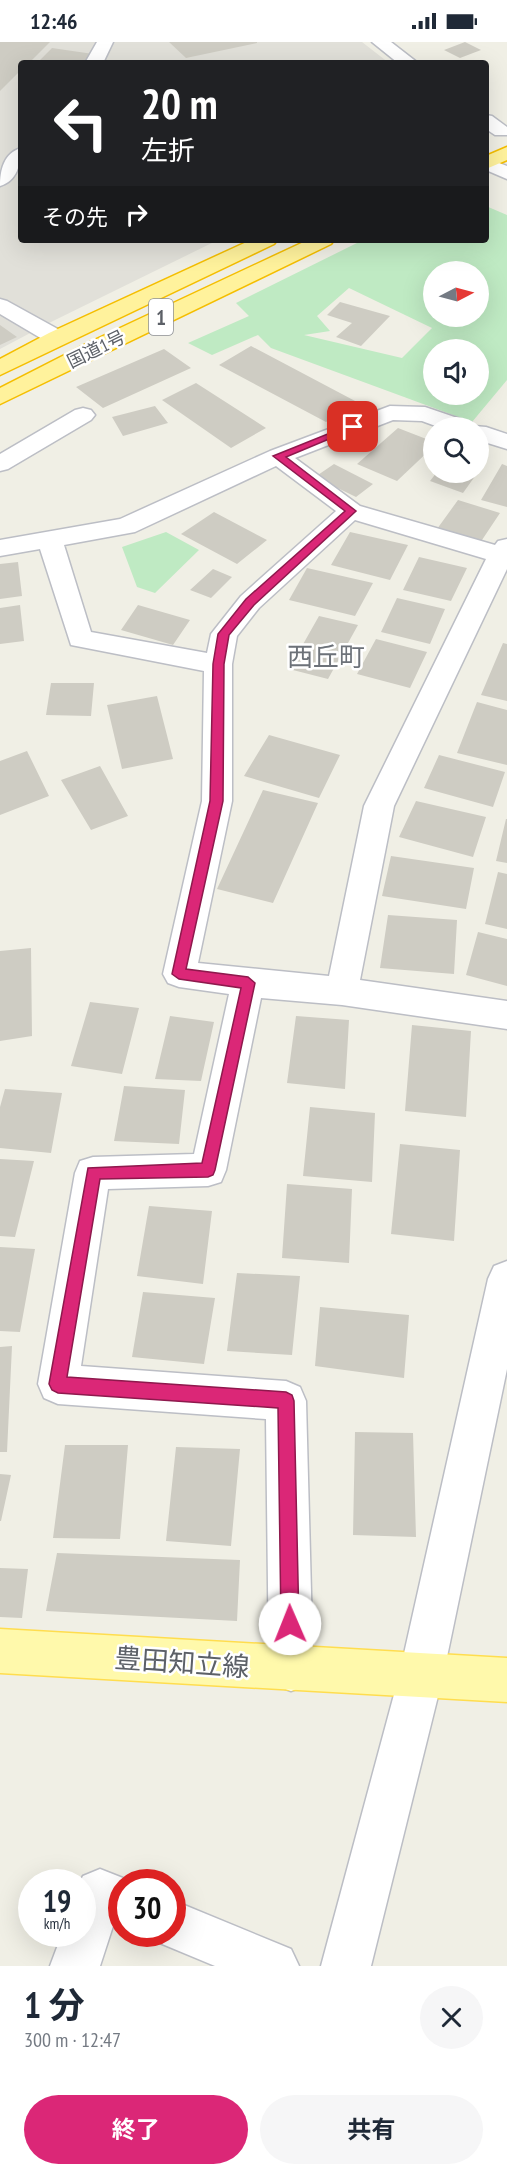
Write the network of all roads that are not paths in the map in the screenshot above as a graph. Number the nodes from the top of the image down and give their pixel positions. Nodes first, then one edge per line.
1 (105, 42) edge
2 (380, 42) edge
3 (96, 60) edge
4 (405, 60) edge
5 (507, 153) edge
6 (18, 158) edge
7 (489, 162) edge
8 (489, 164) edge
9 (507, 173) edge
10 (0, 180) edge
11 (261, 243) edge
12 (318, 243) edge
13 (0, 305) edge
14 (57, 338) junction
15 (0, 368) edge
16 (0, 397) edge
17 (82, 415) dead end
18 (433, 417) edge
19 (489, 436) edge
20 (507, 442) edge
21 (278, 456) junction
22 (0, 464) edge
23 (351, 511) junction
24 (50, 541) junction
25 (0, 548) edge
26 (504, 551) edge
27 (218, 664) junction
28 (248, 983) junction
29 (342, 991) junction
30 (507, 1015) edge
31 (507, 1279) edge
32 (0, 1651) edge
33 (291, 1669) junction
34 (421, 1676) junction
35 (507, 1680) edge
36 (108, 1896) edge
37 (186, 1930) edge
38 (75, 1966) edge
39 (274, 1966) edge
40 (346, 1966) edge

1 - 3 street
2 - 4 street
5 - 7 highway
6 - 10 street
8 - 9 street
11 - 14 highway, 国道1号 / 1
12 - 16 highway, 国道1号 / 1
13 - 14 street
14 - 15 highway, 国道1号 / 1
17 - 22 street
18 - 21 street
19 - 20 street
21 - 23 street
21 - 24 street
23 - 26 street
23 - 27 street
24 - 25 street
24 - 27 street
26 - 29 street
27 - 28 street
28 - 29 street
28 - 33 street
29 - 30 street
31 - 34 street
32 - 33 main road, 豊田知立線
33 - 34 main road, 豊田知立線
34 - 35 main road, 豊田知立線
34 - 40 street
36 - 38 street
37 - 39 street

